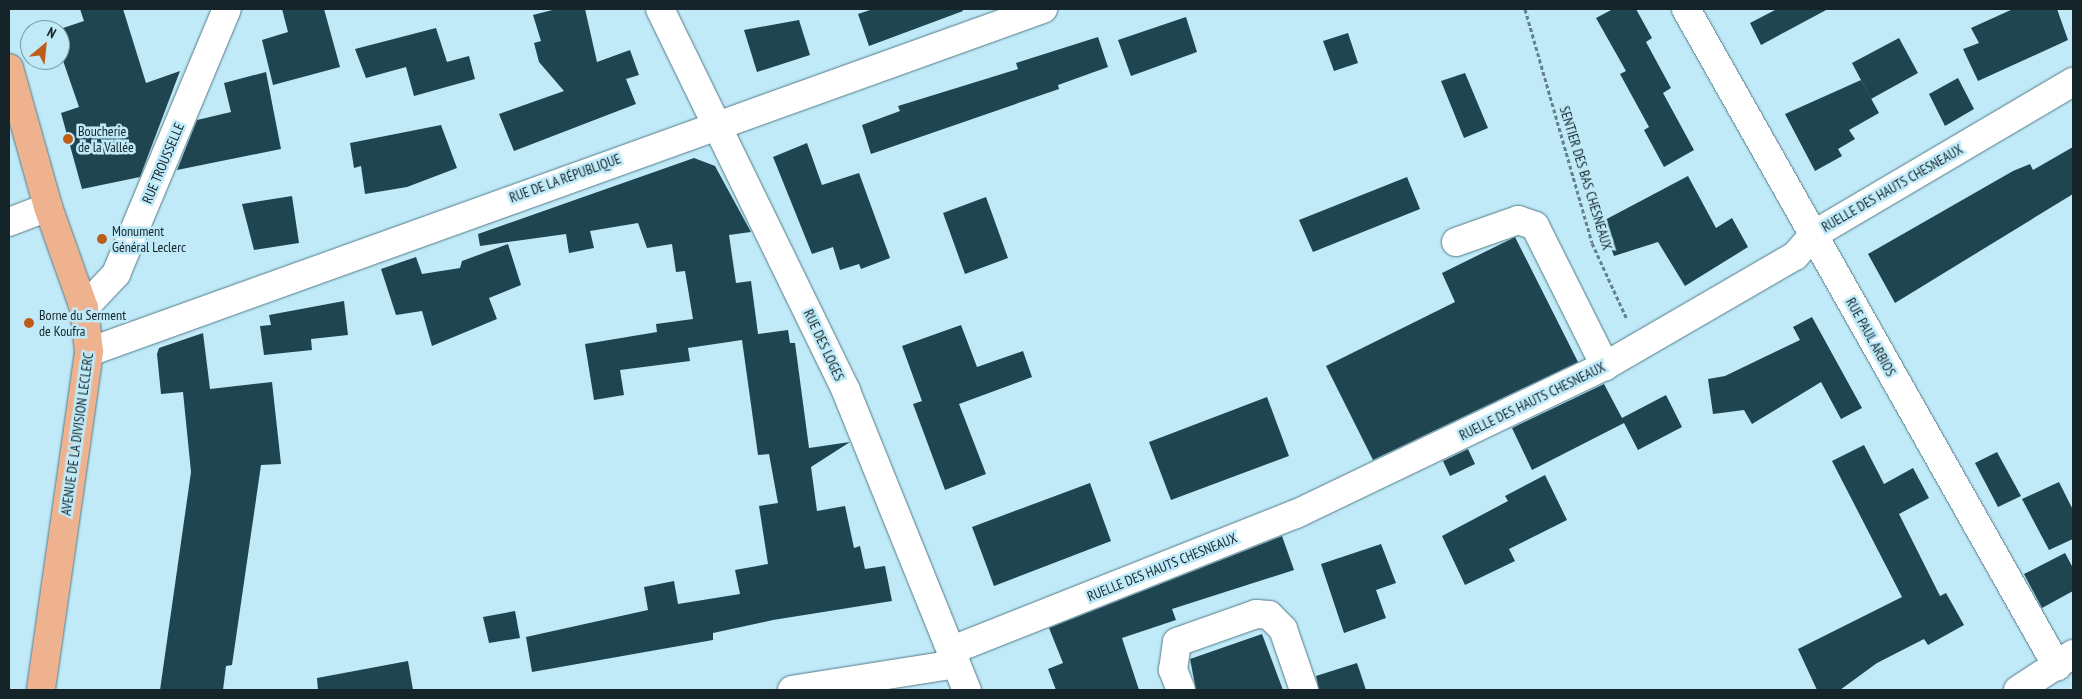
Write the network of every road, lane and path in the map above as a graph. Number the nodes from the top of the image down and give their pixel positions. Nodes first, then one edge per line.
1 (228, 9) edge
2 (660, 9) edge
3 (1043, 9) edge
4 (1525, 9) edge
5 (1686, 9) edge
6 (9, 68) edge
7 (2073, 82) edge
8 (718, 123) junction
9 (48, 206) junction
10 (9, 222) edge
11 (1813, 234) junction
12 (1456, 242) dead end
13 (84, 308) junction
14 (1640, 348) junction
15 (89, 352) junction
16 (1605, 366) junction
17 (954, 657) junction
18 (2065, 660) edge
19 (41, 690) edge
20 (792, 690) edge
21 (967, 690) edge
22 (1181, 690) edge
23 (1304, 690) edge
24 (2018, 690) edge

1 - 13 street, RUE TROUSSELLE
2 - 8 street, RUE DES LOGES
3 - 8 street, RUE DE LA RÉPUBLIQUE
4 - 14 path, SENTIER DES BAS CHESNEAUX
5 - 11 street, RUE PAUL ARBIOS
6 - 9 main road, AVENUE DE LA DIVISION LECLERC
7 - 11 street, RUELLE DES HAUTS CHESNEAUX
8 - 15 street, RUE DE LA RÉPUBLIQUE
8 - 17 street, RUE DES LOGES
9 - 10 street
9 - 13 main road, AVENUE DE LA DIVISION LECLERC
11 - 14 street, RUELLE DES HAUTS CHESNEAUX
11 - 18 street, RUE PAUL ARBIOS
12 - 16 street
13 - 15 main road, AVENUE DE LA DIVISION LECLERC
14 - 16 street, RUELLE DES HAUTS CHESNEAUX
15 - 19 main road, AVENUE DE LA DIVISION LECLERC
16 - 17 street, RUELLE DES HAUTS CHESNEAUX
17 - 20 street, RUELLE DES HAUTS CHESNEAUX
17 - 21 street, RUE DES LOGES
18 - 24 street
22 - 23 street

